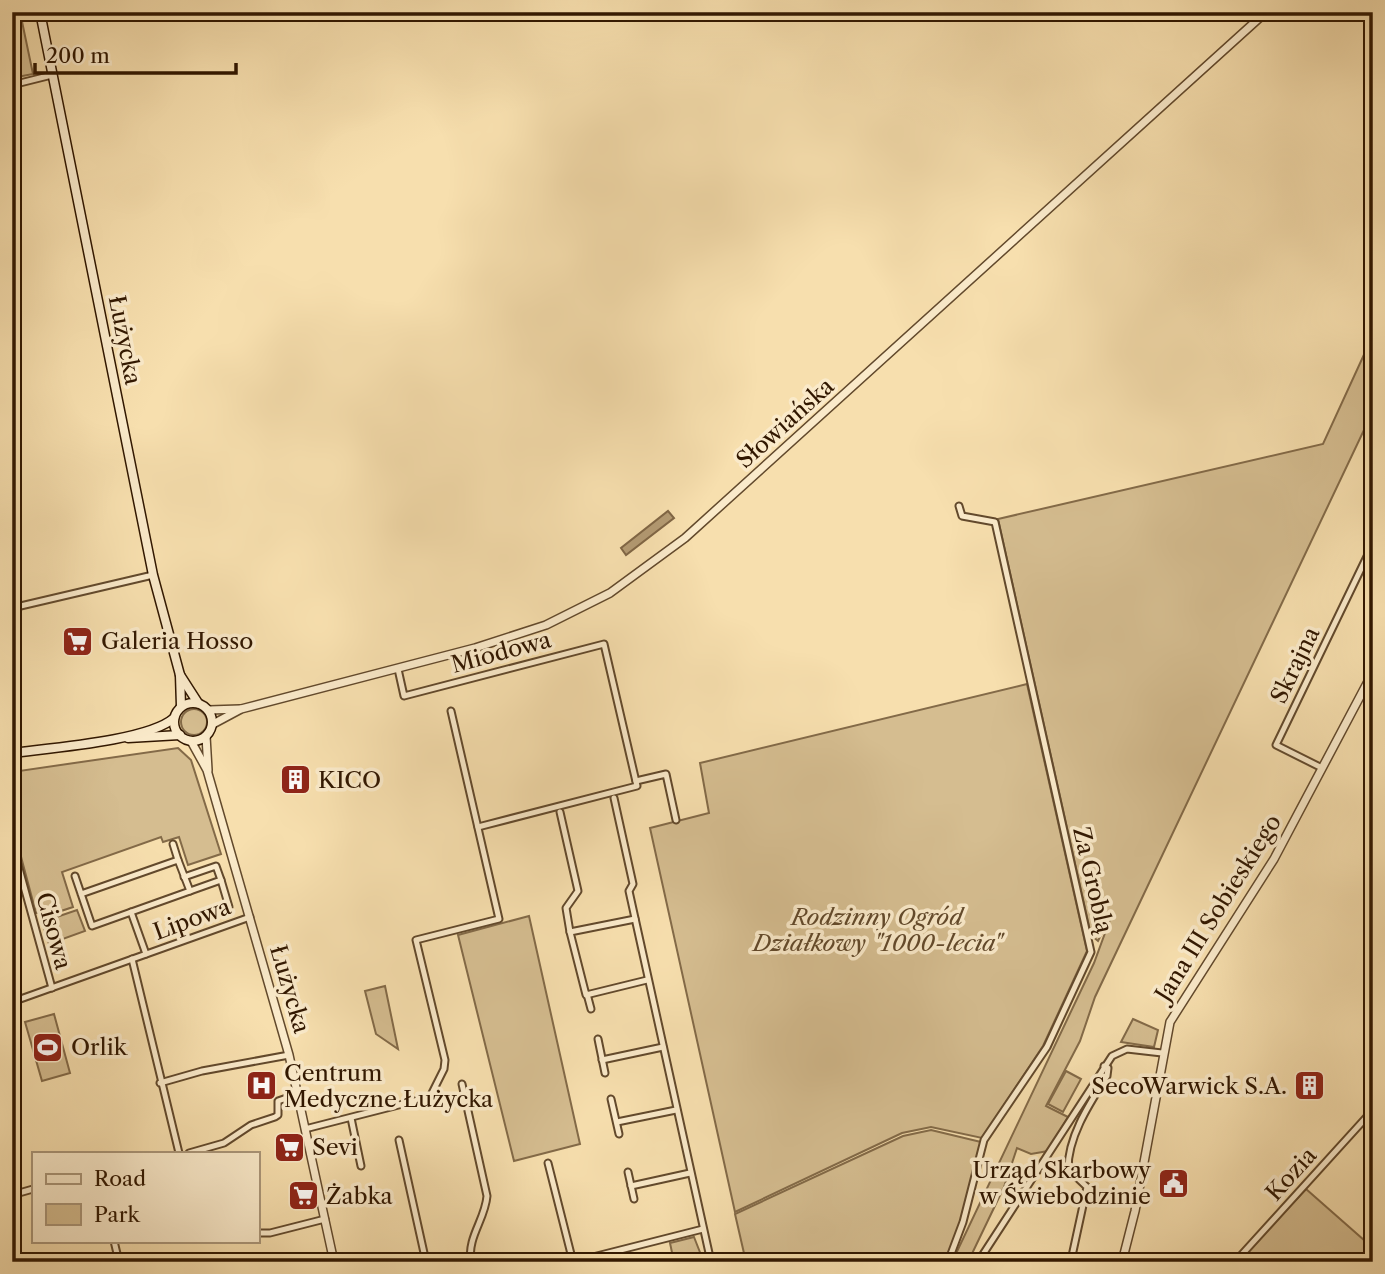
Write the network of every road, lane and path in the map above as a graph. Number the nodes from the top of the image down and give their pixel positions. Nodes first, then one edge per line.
1 (40, 12) edge
2 (1266, 12) edge
3 (52, 75) junction
4 (12, 85) edge
5 (959, 506) dead end
6 (1373, 544) edge
7 (1370, 555) edge
8 (153, 575) junction
9 (12, 608) edge
10 (398, 669) junction
11 (1373, 672) edge
12 (180, 675) junction
13 (198, 703) junction
14 (181, 706) junction
15 (241, 709) junction
16 (209, 710) junction
17 (451, 711) dead end
18 (174, 718) junction
19 (213, 724) junction
20 (180, 735) junction
21 (206, 736) junction
22 (122, 737) junction
23 (191, 741) junction
24 (12, 754) edge
25 (1322, 768) junction
26 (207, 770) junction
27 (636, 781) junction
28 (614, 798) dead end
29 (560, 812) dead end
30 (676, 820) dead end
31 (478, 827) junction
32 (12, 843) edge
33 (173, 844) dead end
34 (178, 860) junction
35 (75, 876) dead end
36 (184, 877) junction
37 (221, 880) junction
38 (190, 891) junction
39 (81, 894) junction
40 (229, 907) dead end
41 (131, 912) junction
42 (250, 917) junction
43 (635, 919) junction
44 (570, 932) junction
45 (146, 954) junction
46 (132, 959) junction
47 (648, 980) junction
48 (52, 988) junction
49 (587, 994) junction
50 (12, 1002) edge
51 (591, 1009) dead end
52 (598, 1040) dead end
53 (663, 1047) junction
54 (1162, 1054) junction
55 (289, 1055) junction
56 (603, 1060) junction
57 (1104, 1066) junction
58 (606, 1073) dead end
59 (160, 1083) junction
60 (463, 1084) dead end
61 (298, 1094) junction
62 (611, 1099) dead end
63 (677, 1110) junction
64 (1373, 1110) edge
65 (351, 1118) junction
66 (617, 1122) junction
67 (305, 1129) junction
68 (619, 1134) dead end
69 (399, 1140) dead end
70 (178, 1152) edge
71 (192, 1152) edge
72 (548, 1163) dead end
73 (362, 1167) dead end
74 (628, 1172) dead end
75 (690, 1172) junction
76 (631, 1186) junction
77 (32, 1189) edge
78 (12, 1195) edge
79 (634, 1199) dead end
80 (324, 1219) junction
81 (703, 1228) junction
82 (259, 1233) edge
83 (114, 1242) edge
84 (119, 1262) edge
85 (334, 1262) edge
86 (426, 1262) edge
87 (471, 1262) edge
88 (573, 1262) edge
89 (710, 1262) edge
90 (948, 1262) edge
91 (978, 1262) edge
92 (1067, 1262) edge
93 (1122, 1262) edge
94 (1235, 1262) edge

1 - 3 main road, Łużycka
2 - 10 street, Słowiańska
3 - 4 street
3 - 8 main road, Łużycka
5 - 90 street, Za Groblą
6 - 7 street, Skrajna
7 - 25 street, Skrajna
8 - 9 street
8 - 12 main road, Łużycka
10 - 15 street, Słowiańska
10 - 27 street, Miodowa
11 - 25 street, Jana III Sobieskiego
12 - 13 main road, Łużycka
12 - 14 main road, Łużycka
13 - 14 main road
13 - 16 main road
14 - 18 main road
15 - 16 street, Słowiańska
15 - 19 street, Słowiańska
16 - 19 main road
17 - 31 street
18 - 20 main road
18 - 22 main road
19 - 21 main road
20 - 22 main road
20 - 23 main road
21 - 23 main road
21 - 26 street, Łużycka
22 - 24 main road
23 - 26 street, Łużycka
25 - 54 street, Jana III Sobieskiego
26 - 42 street, Łużycka
27 - 30 street
27 - 31 street
28 - 43 street
29 - 44 street
31 - 65 street
32 - 48 street, Cisowa
33 - 34 street, Lipowa
34 - 36 street, Lipowa
34 - 39 street
35 - 39 street, Lipowa
36 - 37 street, Lipowa
36 - 38 street, Lipowa
37 - 38 street, Lipowa
37 - 40 street, Lipowa
38 - 41 street, Lipowa
39 - 41 street, Lipowa
41 - 45 street, Lipowa
42 - 45 street, Lipowa
42 - 55 street, Łużycka
43 - 44 street
43 - 47 street
44 - 49 street
45 - 46 street, Lipowa
46 - 48 street, Lipowa
46 - 59 street
47 - 49 street
47 - 53 street
48 - 50 street, Lipowa
49 - 51 street
52 - 56 street
53 - 56 street
53 - 63 street
54 - 57 street
54 - 93 street, Jana III Sobieskiego
55 - 59 street
55 - 61 street, Łużycka
56 - 58 street
57 - 91 street
57 - 92 street
59 - 70 street
60 - 87 street
61 - 67 street, Łużycka
61 - 71 street
62 - 66 street
63 - 66 street
63 - 75 street
64 - 94 street, Kozia
65 - 67 street
65 - 73 street
66 - 68 street
67 - 80 street, Łużycka
69 - 86 street
72 - 88 street
74 - 76 street
75 - 76 street
75 - 81 street
76 - 79 street
77 - 78 street
80 - 82 street
80 - 85 street, Łużycka
81 - 88 street
81 - 89 street
83 - 84 street

